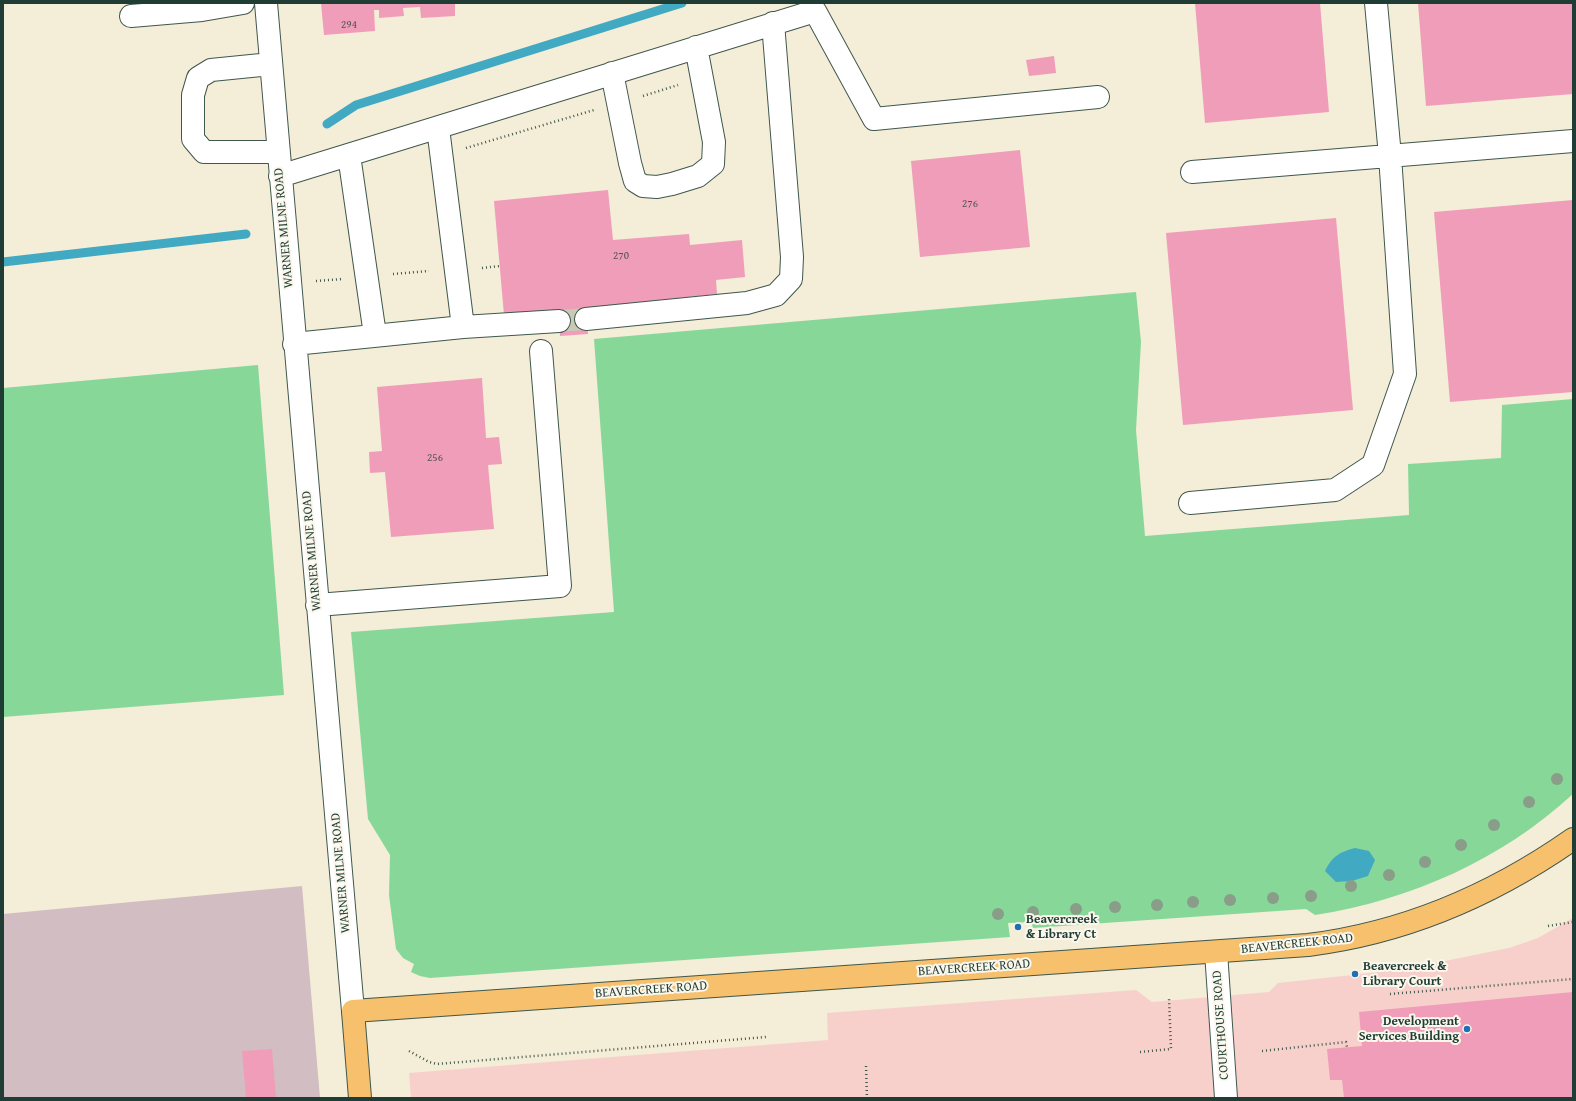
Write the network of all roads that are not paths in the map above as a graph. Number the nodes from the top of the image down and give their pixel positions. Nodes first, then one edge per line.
1 (243, 3) edge
2 (266, 3) edge
3 (1376, 3) edge
4 (131, 16) dead end
5 (773, 23) junction
6 (696, 47) junction
7 (271, 64) junction
8 (612, 73) junction
9 (1098, 97) dead end
10 (438, 128) junction
11 (1573, 141) edge
12 (278, 152) junction
13 (349, 156) junction
14 (1390, 156) junction
15 (1192, 172) dead end
16 (280, 176) junction
17 (586, 319) tunnel mouth
18 (559, 321) tunnel mouth
19 (463, 327) junction
20 (375, 335) junction
21 (294, 344) junction
22 (541, 350) dead end
23 (1190, 503) dead end
24 (318, 605) junction
25 (1573, 839) edge
26 (1216, 952) junction
27 (353, 1011) junction
28 (360, 1098) edge
29 (1226, 1098) edge

1 - 4 street
2 - 7 street, WARNER MILNE ROAD
3 - 14 street
5 - 6 street
5 - 9 street
5 - 17 street
6 - 8 street
6 - 8 street
7 - 12 street, WARNER MILNE ROAD
7 - 12 street
8 - 10 street
10 - 13 street
10 - 19 street
11 - 14 street
12 - 16 street, WARNER MILNE ROAD
13 - 16 street
13 - 20 street
14 - 15 street
14 - 23 street
16 - 21 street, WARNER MILNE ROAD
18 - 19 street
19 - 20 street
20 - 21 street
21 - 24 street, WARNER MILNE ROAD
22 - 24 street
24 - 27 street, WARNER MILNE ROAD
25 - 26 main road, BEAVERCREEK ROAD
26 - 27 main road, BEAVERCREEK ROAD
26 - 29 street, COURTHOUSE ROAD
27 - 28 main road, WARNER MILNE ROAD

